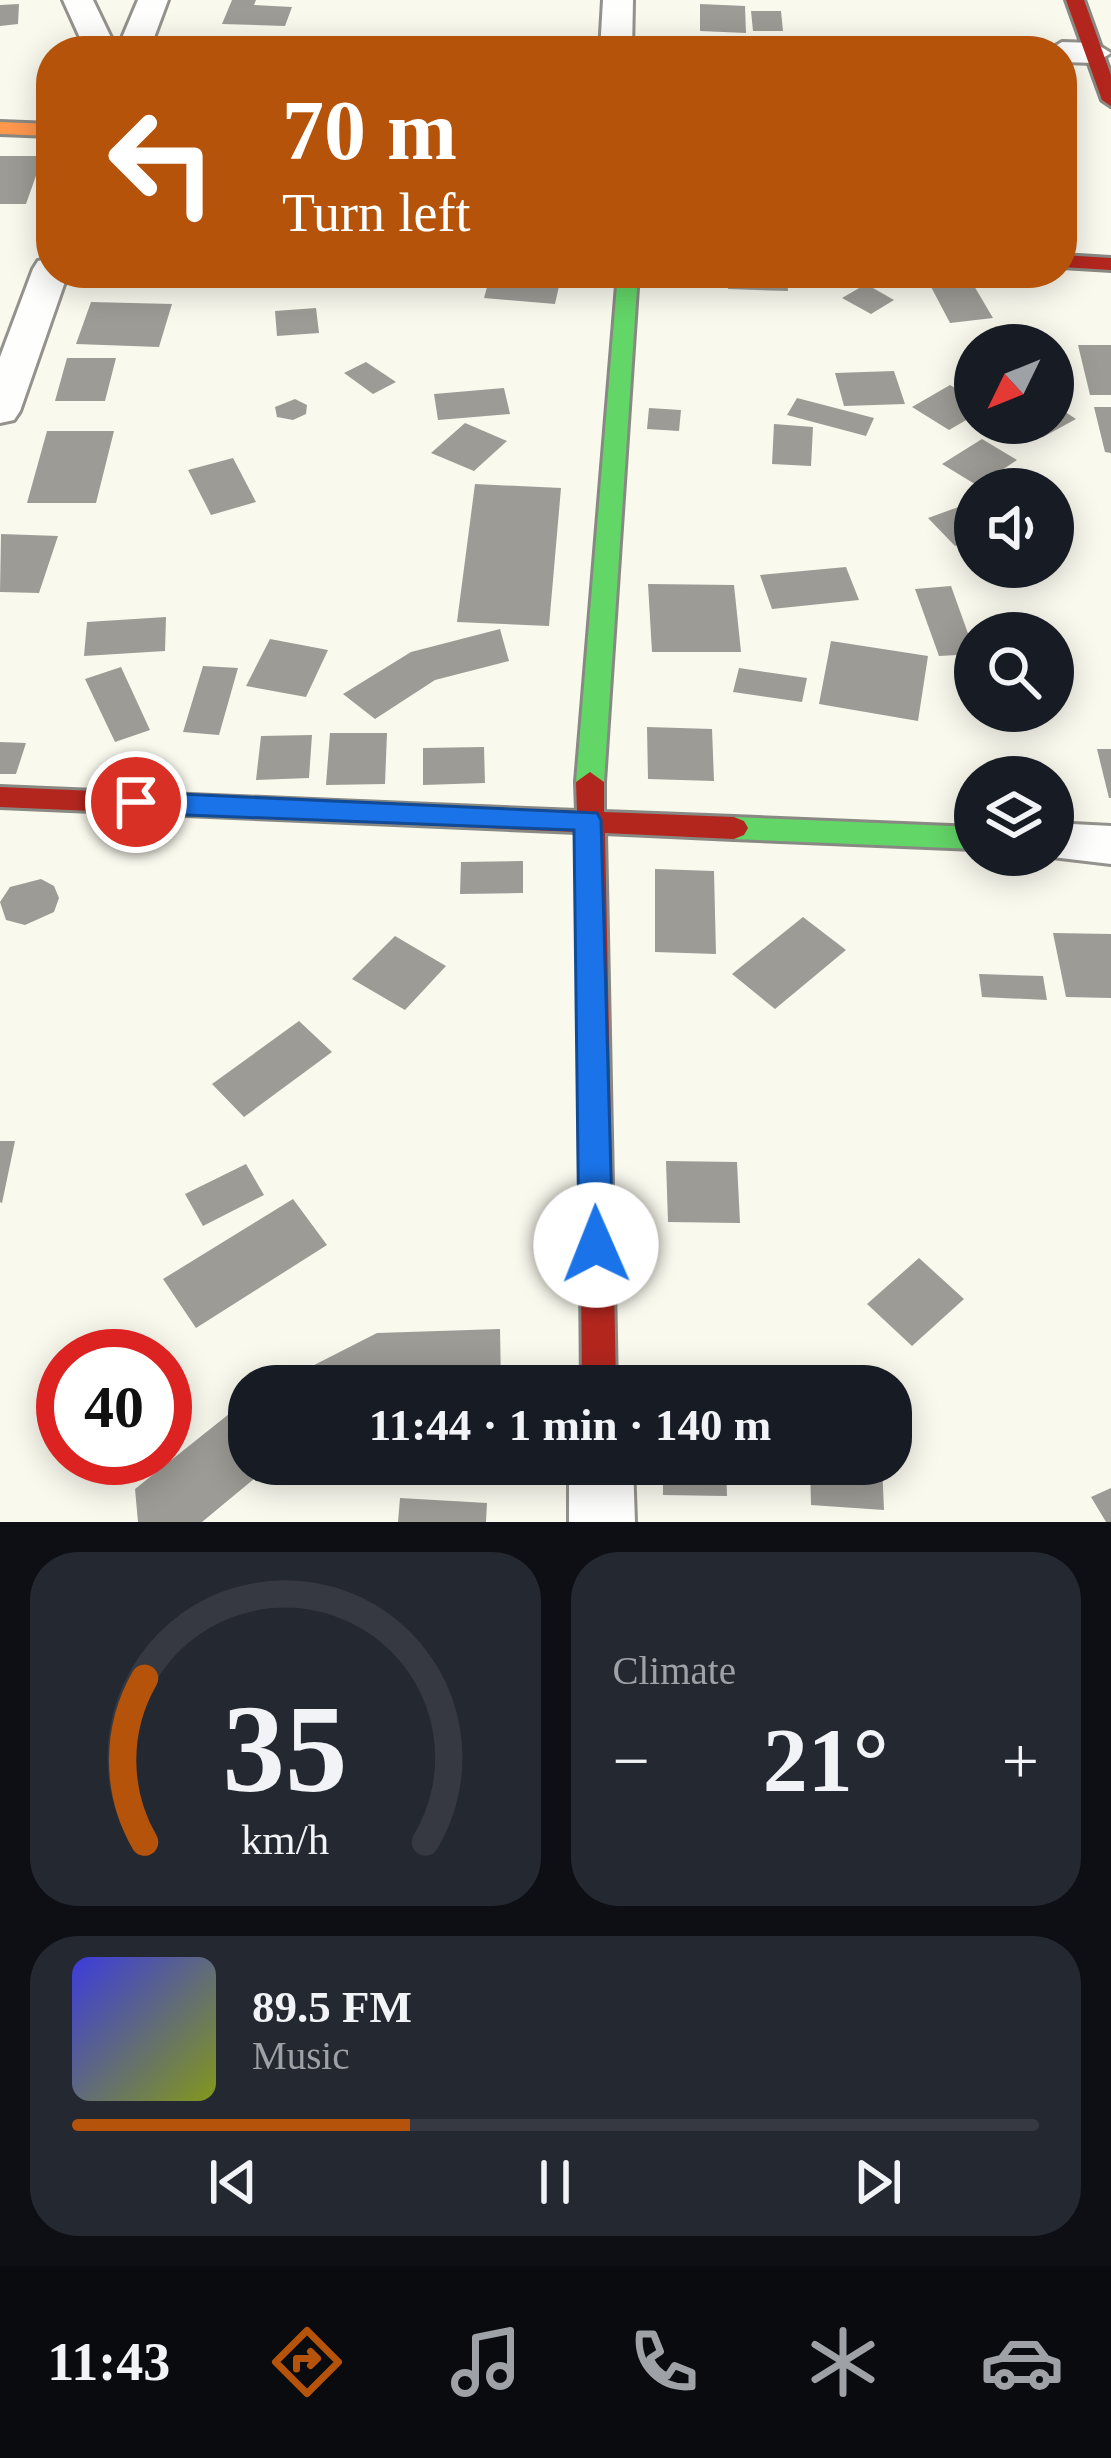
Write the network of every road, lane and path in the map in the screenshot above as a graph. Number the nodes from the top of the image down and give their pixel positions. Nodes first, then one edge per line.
1 (78, 0) edge
2 (153, 0) edge
3 (618, 0) edge
4 (1075, 0) edge
5 (95, 36) edge
6 (139, 36) edge
7 (617, 36) edge
8 (1078, 53) edge
9 (1111, 100) edge
10 (0, 128) edge
11 (36, 129) edge
12 (1077, 262) edge
13 (1111, 264) edge
14 (44, 288) edge
15 (627, 288) edge
16 (0, 411) edge
17 (0, 797) edge
18 (587, 820) junction
19 (954, 837) edge
20 (1074, 843) edge
21 (1111, 844) edge
22 (599, 1365) edge
23 (601, 1485) edge
24 (602, 1522) edge

1 - 5 street
2 - 6 street
3 - 7 street
4 - 8 main road
8 - 9 main road
10 - 11 main road
12 - 13 main road
14 - 16 street
15 - 18 main road
17 - 18 main road
18 - 19 main road
18 - 22 main road
20 - 21 street
23 - 24 street

